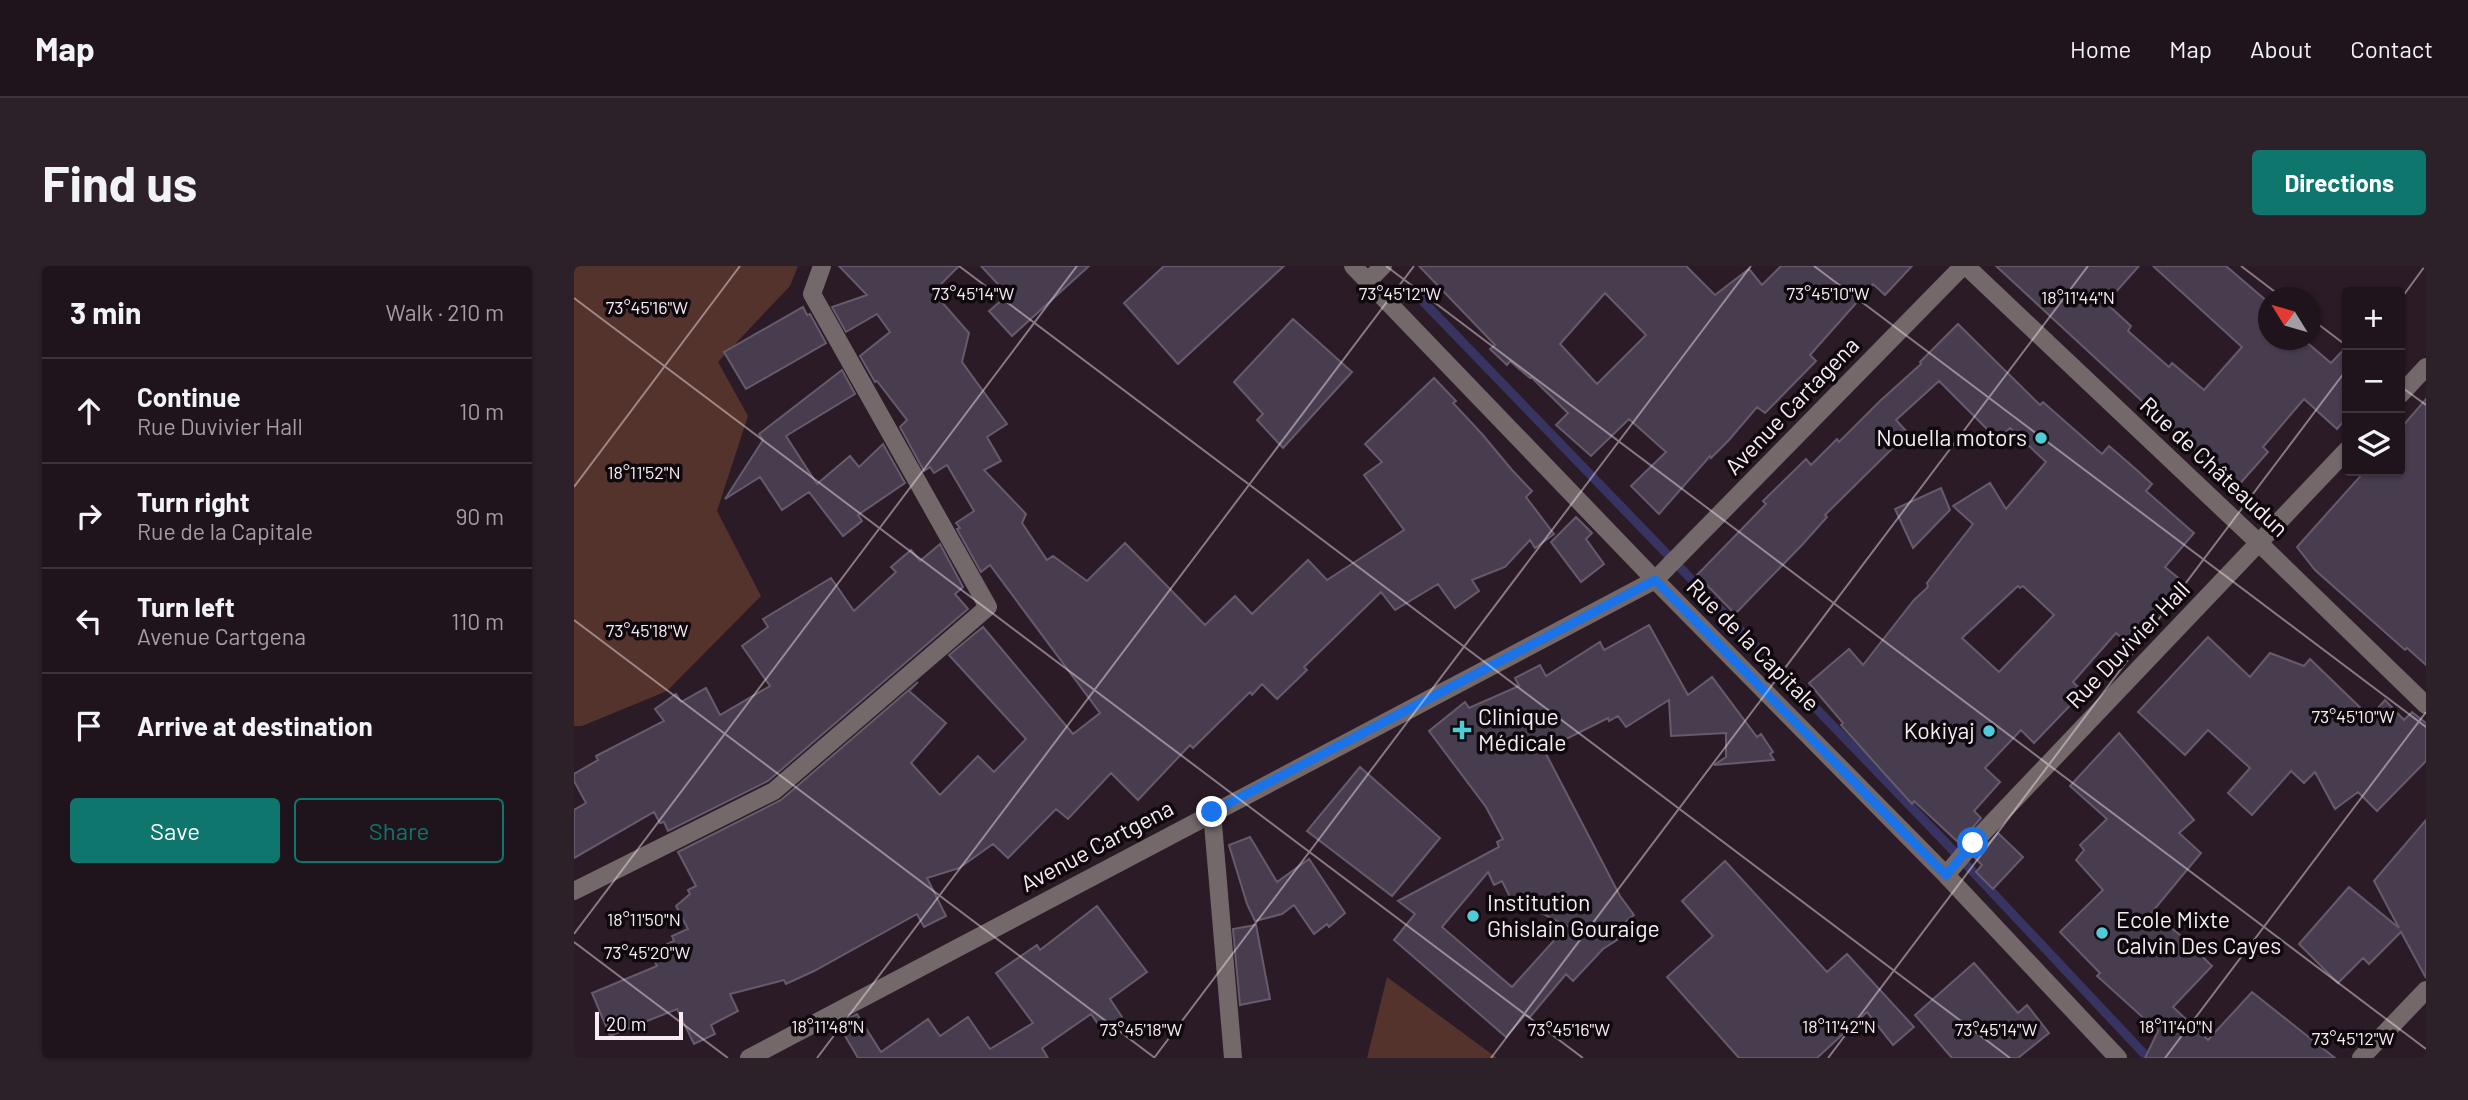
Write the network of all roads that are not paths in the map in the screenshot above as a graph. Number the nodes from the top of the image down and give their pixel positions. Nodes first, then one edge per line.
1 (822, 266) edge
2 (1353, 266) edge
3 (1383, 266) edge
4 (1964, 266) edge
5 (1368, 281) junction
6 (2426, 367) edge
7 (2405, 390) edge
8 (2342, 455) edge
9 (2259, 543) junction
10 (1655, 580) junction
11 (2426, 705) edge
12 (1212, 812) junction
13 (1946, 875) junction
14 (574, 891) edge
15 (2426, 990) edge
16 (749, 1058) edge
17 (1233, 1058) edge
18 (2118, 1058) edge
19 (2361, 1058) edge

1 - 14 street
2 - 5 street, Rue de la Capitale
3 - 5 street
4 - 9 street, Rue de Châteaudun
4 - 10 street, Avenue Cartagena
5 - 10 street, Rue de la Capitale
6 - 7 street
8 - 9 street, Rue Duvivier Hall
9 - 11 street, Rue de Châteaudun
9 - 13 street, Rue Duvivier Hall
10 - 12 street, Avenue Cartgena
10 - 13 street, Rue de la Capitale
12 - 16 street, Avenue Cartgena
12 - 17 street
13 - 18 street, Rue de la Capitale
15 - 19 street

